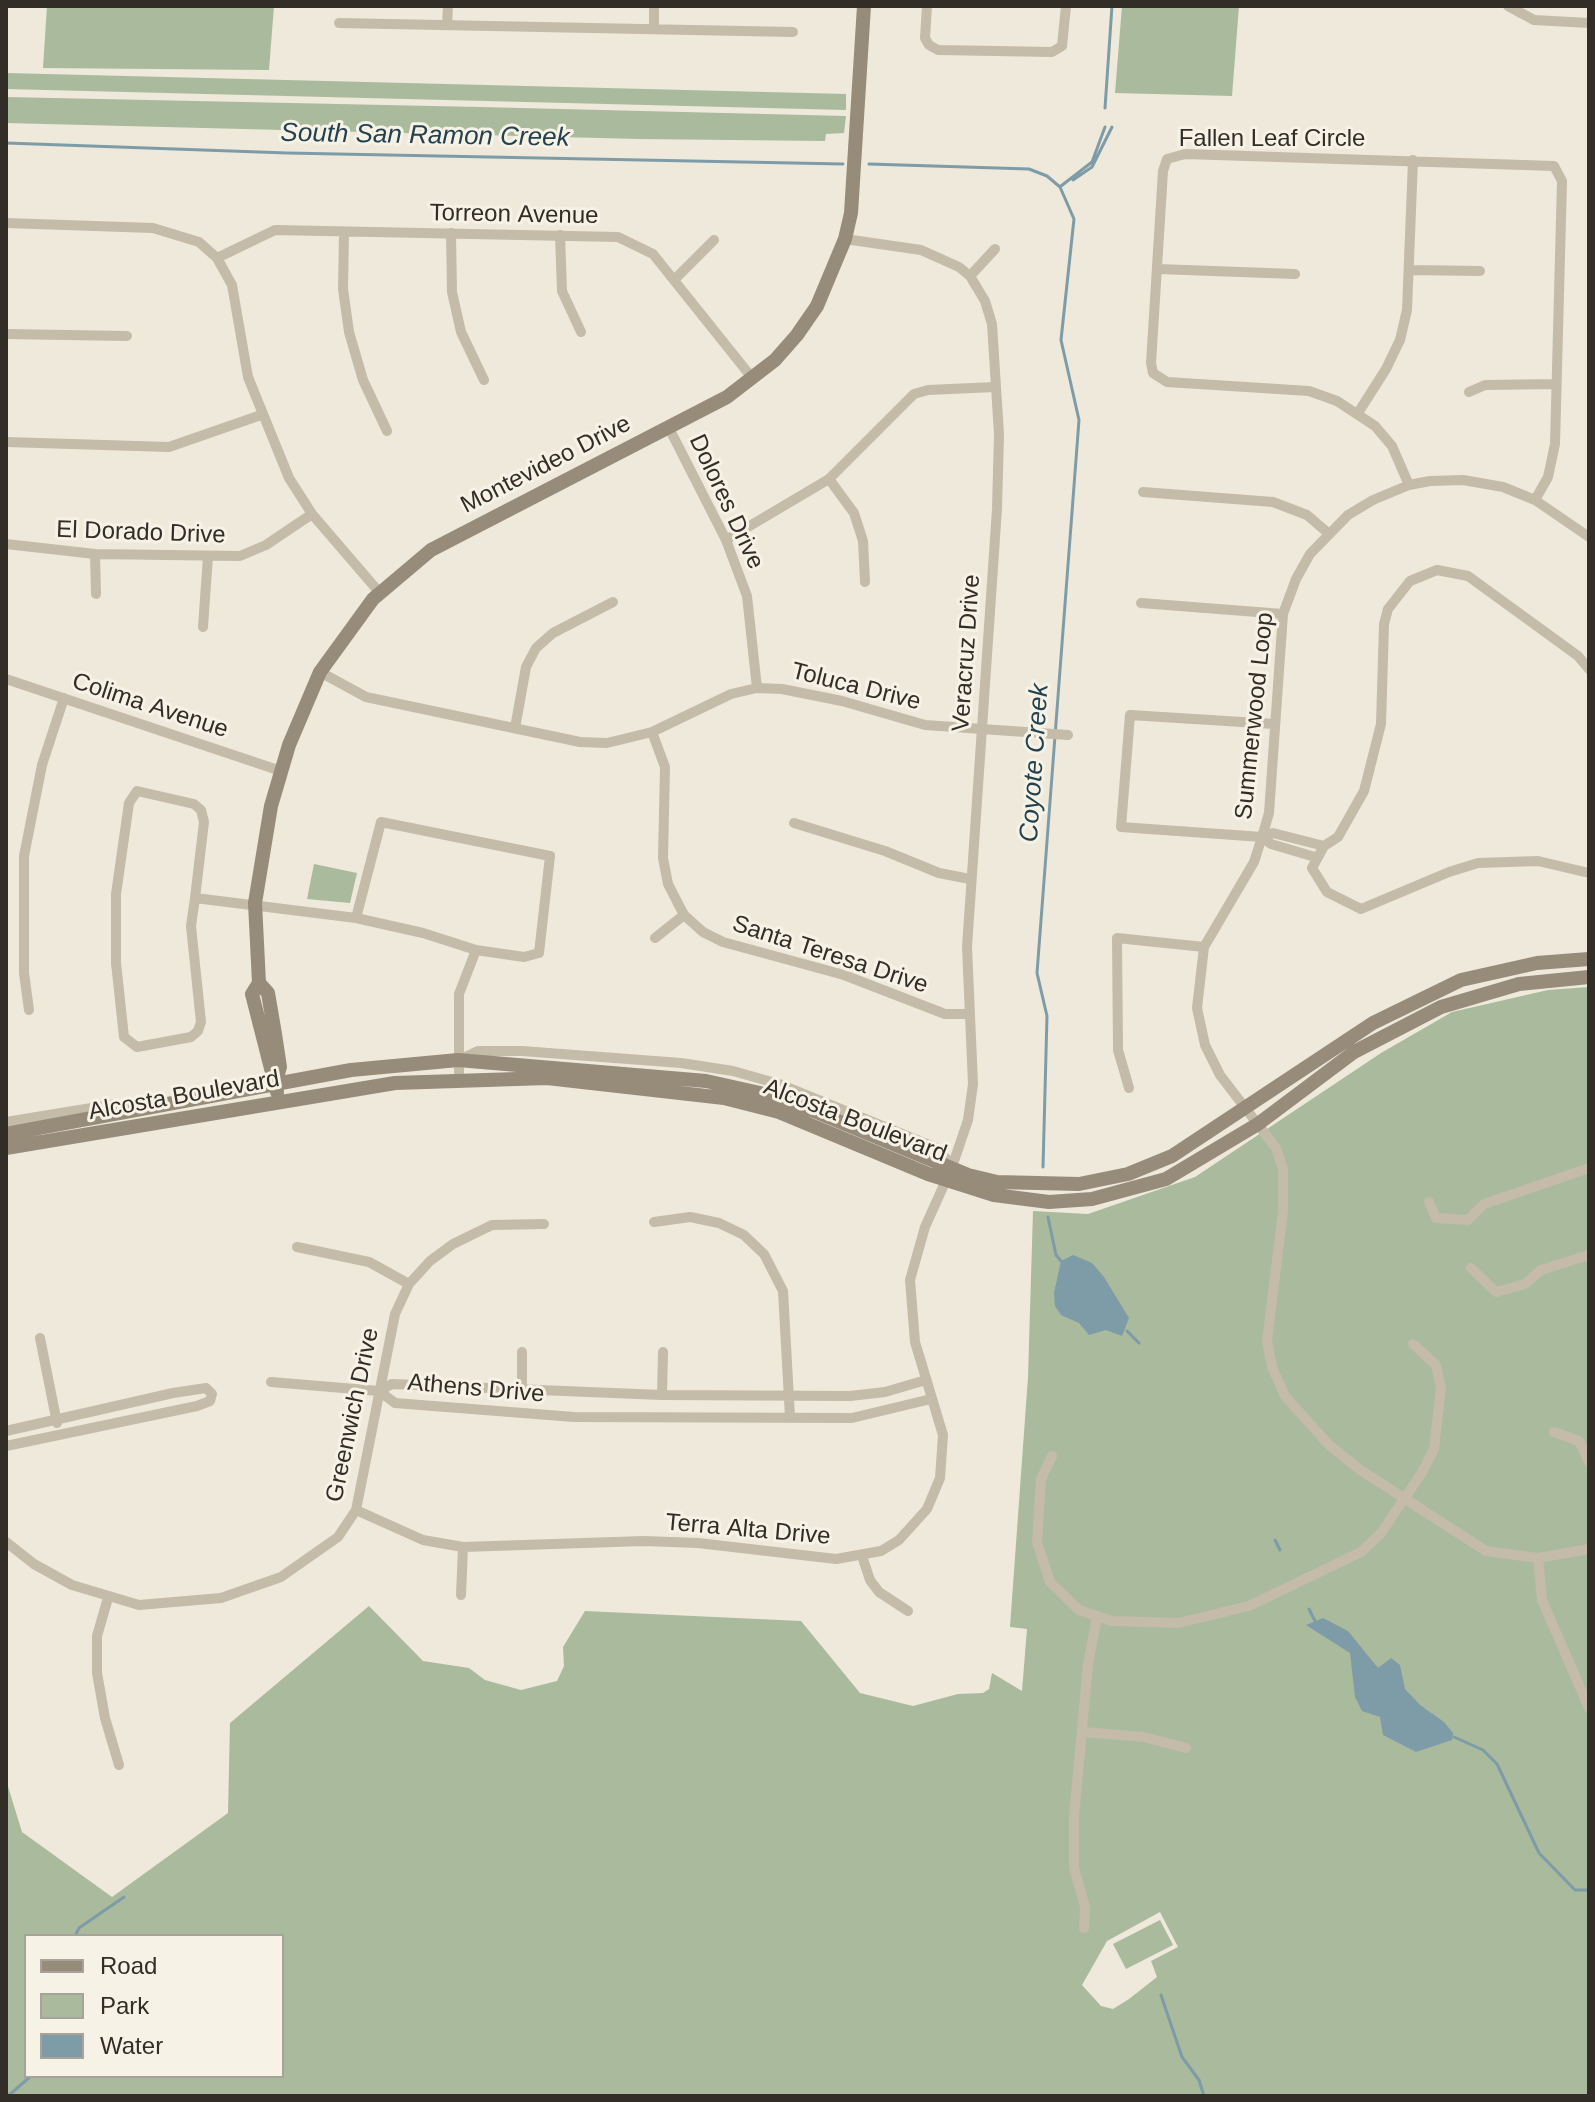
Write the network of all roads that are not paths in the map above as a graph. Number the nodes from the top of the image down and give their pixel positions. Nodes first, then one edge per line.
1 (448, 6) edge
2 (654, 6) edge
3 (864, 6) edge
4 (927, 6) edge
5 (1066, 6) edge
6 (1508, 6) edge
7 (339, 23) dead end
8 (1589, 23) edge
9 (447, 25) junction
10 (654, 29) junction
11 (793, 32) dead end
12 (1413, 160) junction
13 (6, 223) edge
14 (344, 232) junction
15 (451, 233) junction
16 (560, 235) junction
17 (845, 239) junction
18 (714, 240) dead end
19 (995, 249) dead end
20 (217, 258) junction
21 (1158, 269) junction
22 (1411, 270) junction
23 (1480, 271) dead end
24 (1295, 274) dead end
25 (970, 276) junction
26 (676, 278) junction
27 (581, 332) dead end
28 (6, 334) edge
29 (127, 336) dead end
30 (753, 379) junction
31 (484, 380) dead end
32 (1556, 384) junction
33 (995, 387) junction
34 (1469, 392) dead end
35 (1358, 413) junction
36 (261, 415) junction
37 (669, 428) junction
38 (387, 431) dead end
39 (6, 442) edge
40 (829, 479) junction
41 (1409, 485) junction
42 (1143, 492) dead end
43 (1535, 500) junction
44 (312, 514) junction
45 (1328, 533) junction
46 (1589, 537) edge
47 (726, 540) junction
48 (6, 544) edge
49 (95, 554) junction
50 (208, 556) junction
51 (865, 582) dead end
52 (379, 592) junction
53 (96, 594) dead end
54 (613, 602) dead end
55 (1141, 603) dead end
56 (1283, 614) junction
57 (203, 627) dead end
58 (1589, 669) edge
59 (320, 672) junction
60 (6, 679) edge
61 (757, 688) junction
62 (64, 698) junction
63 (1274, 724) junction
64 (515, 728) junction
65 (982, 729) junction
66 (652, 732) junction
67 (1068, 735) dead end
68 (281, 771) junction
69 (794, 823) dead end
70 (1262, 837) junction
71 (1324, 846) junction
72 (1315, 857) junction
73 (1589, 873) edge
74 (970, 879) junction
75 (195, 898) junction
76 (255, 903) junction
77 (684, 915) junction
78 (356, 918) junction
79 (655, 938) dead end
80 (1204, 947) junction
81 (476, 950) junction
82 (1589, 959) edge
83 (1589, 977) edge
84 (29, 1010) dead end
85 (969, 1014) junction
86 (458, 1060) junction
87 (459, 1078) junction
88 (275, 1085) junction
89 (1129, 1088) dead end
90 (278, 1102) junction
91 (1246, 1109) junction
92 (136, 1113) junction
93 (6, 1122) edge
94 (1258, 1124) junction
95 (6, 1134) edge
96 (6, 1148) edge
97 (1589, 1168) edge
98 (950, 1174) junction
99 (1429, 1202) dead end
100 (654, 1222) dead end
101 (544, 1224) dead end
102 (297, 1247) dead end
103 (1589, 1255) edge
104 (1471, 1268) dead end
105 (409, 1284) junction
106 (40, 1338) dead end
107 (1413, 1344) dead end
108 (522, 1352) dead end
109 (663, 1352) dead end
110 (926, 1380) junction
111 (271, 1382) dead end
112 (522, 1389) junction
113 (379, 1391) junction
114 (662, 1395) junction
115 (789, 1397) junction
116 (931, 1399) junction
117 (125, 1403) junction
118 (790, 1417) junction
119 (56, 1418) junction
120 (128, 1420) junction
121 (6, 1431) edge
122 (1554, 1432) dead end
123 (60, 1434) junction
124 (6, 1446) edge
125 (1052, 1456) dead end
126 (1589, 1462) edge
127 (1405, 1499) junction
128 (356, 1510) junction
129 (6, 1542) edge
130 (463, 1547) junction
131 (1589, 1549) edge
132 (862, 1556) junction
133 (1538, 1558) junction
134 (461, 1595) dead end
135 (108, 1598) junction
136 (908, 1611) dead end
137 (1097, 1617) junction
138 (1589, 1708) edge
139 (1083, 1732) junction
140 (1186, 1748) dead end
141 (119, 1765) dead end
142 (1084, 1928) dead end

1 - 9 street
2 - 10 street
3 - 17 main road, Montevideo Drive
4 - 5 street
6 - 8 street
7 - 9 street
9 - 10 street
10 - 11 street
12 - 21 street, Fallen Leaf Circle
12 - 22 street
12 - 32 street, Fallen Leaf Circle
13 - 20 street
14 - 15 street, Torreon Avenue
14 - 20 street, Torreon Avenue
14 - 38 street
15 - 16 street, Torreon Avenue
15 - 31 street
16 - 26 street, Torreon Avenue
16 - 27 street
17 - 25 street
17 - 30 main road, Montevideo Drive
18 - 26 street
19 - 25 street
20 - 36 street
21 - 24 street
21 - 35 street, Fallen Leaf Circle
22 - 23 street
22 - 35 street
25 - 33 street, Veracruz Drive
26 - 30 street, Torreon Avenue
28 - 29 street
30 - 37 main road, Montevideo Drive
32 - 34 street
32 - 43 street, Fallen Leaf Circle
33 - 40 street
33 - 65 street, Veracruz Drive
35 - 41 street, Fallen Leaf Circle
36 - 39 street
36 - 44 street
37 - 47 street, Dolores Drive
37 - 52 main road, Montevideo Drive
40 - 47 street
40 - 51 street
41 - 43 street, Summerwood Loop
41 - 45 street, Summerwood Loop
42 - 45 street
43 - 46 street, Summerwood Loop
44 - 50 street, El Dorado Drive
44 - 52 street
45 - 56 street, Summerwood Loop
47 - 61 street, Dolores Drive
48 - 49 street, El Dorado Drive
49 - 50 street, El Dorado Drive
49 - 53 street
50 - 57 street
52 - 59 main road, Montevideo Drive
54 - 64 street
55 - 56 street
56 - 63 street, Summerwood Loop
58 - 71 street
59 - 64 street, Toluca Drive
59 - 68 main road, Montevideo Drive
60 - 62 street, Colima Avenue
61 - 65 street, Toluca Drive
61 - 66 street, Toluca Drive
62 - 68 street, Colima Avenue
62 - 84 street
63 - 70 street, Summerwood Loop
63 - 70 street
64 - 66 street, Toluca Drive
65 - 67 street, Toluca Drive
65 - 74 street, Veracruz Drive
66 - 77 street, Santa Teresa Drive
68 - 76 main road, Montevideo Drive
69 - 74 street
70 - 71 street
70 - 72 street
70 - 80 street, Summerwood Loop
71 - 72 street
72 - 73 street
74 - 85 street, Veracruz Drive
75 - 75 street
75 - 76 street
76 - 78 street
76 - 88 main road, Montevideo Drive
77 - 79 street
77 - 85 street, Santa Teresa Drive
78 - 81 street
78 - 81 street
80 - 89 street
80 - 91 street, Summerwood Loop
81 - 86 street
82 - 91 main road, Alcosta Boulevard
83 - 94 main road, Alcosta Boulevard
85 - 98 street, Veracruz Drive
86 - 87 street
86 - 88 main road, Alcosta Boulevard
86 - 98 main road, Alcosta Boulevard
87 - 90 main road, Alcosta Boulevard
87 - 98 main road, Alcosta Boulevard
88 - 90 main road, Montevideo Drive
88 - 92 main road, Alcosta Boulevard
90 - 96 main road, Alcosta Boulevard
91 - 94 street, Summerwood Loop
91 - 98 main road, Alcosta Boulevard
92 - 93 street, Alcosta Boulevard
92 - 95 main road, Alcosta Boulevard
94 - 98 main road, Alcosta Boulevard
94 - 127 street, Summerwood Loop
97 - 99 street
98 - 110 street, Terra Alta Drive
100 - 115 street
101 - 105 street, Greenwich Drive
102 - 105 street
103 - 104 street
105 - 113 street, Greenwich Drive
106 - 119 street
107 - 127 street
108 - 112 street
109 - 114 street
110 - 115 street, Athens Drive
110 - 116 street, Terra Alta Drive
111 - 113 street
112 - 113 street, Athens Drive
112 - 114 street, Athens Drive
113 - 118 street, Athens Drive
113 - 128 street, Greenwich Drive
114 - 115 street, Athens Drive
115 - 118 street
116 - 118 street, Athens Drive
116 - 132 street, Terra Alta Drive
117 - 119 street
117 - 120 street
117 - 120 street
119 - 121 street
119 - 123 street
120 - 123 street
122 - 126 street
123 - 124 street
125 - 137 street
127 - 133 street, Summerwood Loop
127 - 137 street
128 - 130 street, Terra Alta Drive
128 - 135 street, Greenwich Drive
129 - 135 street, Greenwich Drive
130 - 132 street, Terra Alta Drive
130 - 134 street
131 - 133 street, Summerwood Loop
132 - 136 street
133 - 138 street
135 - 141 street
137 - 139 street
139 - 140 street
139 - 142 street

